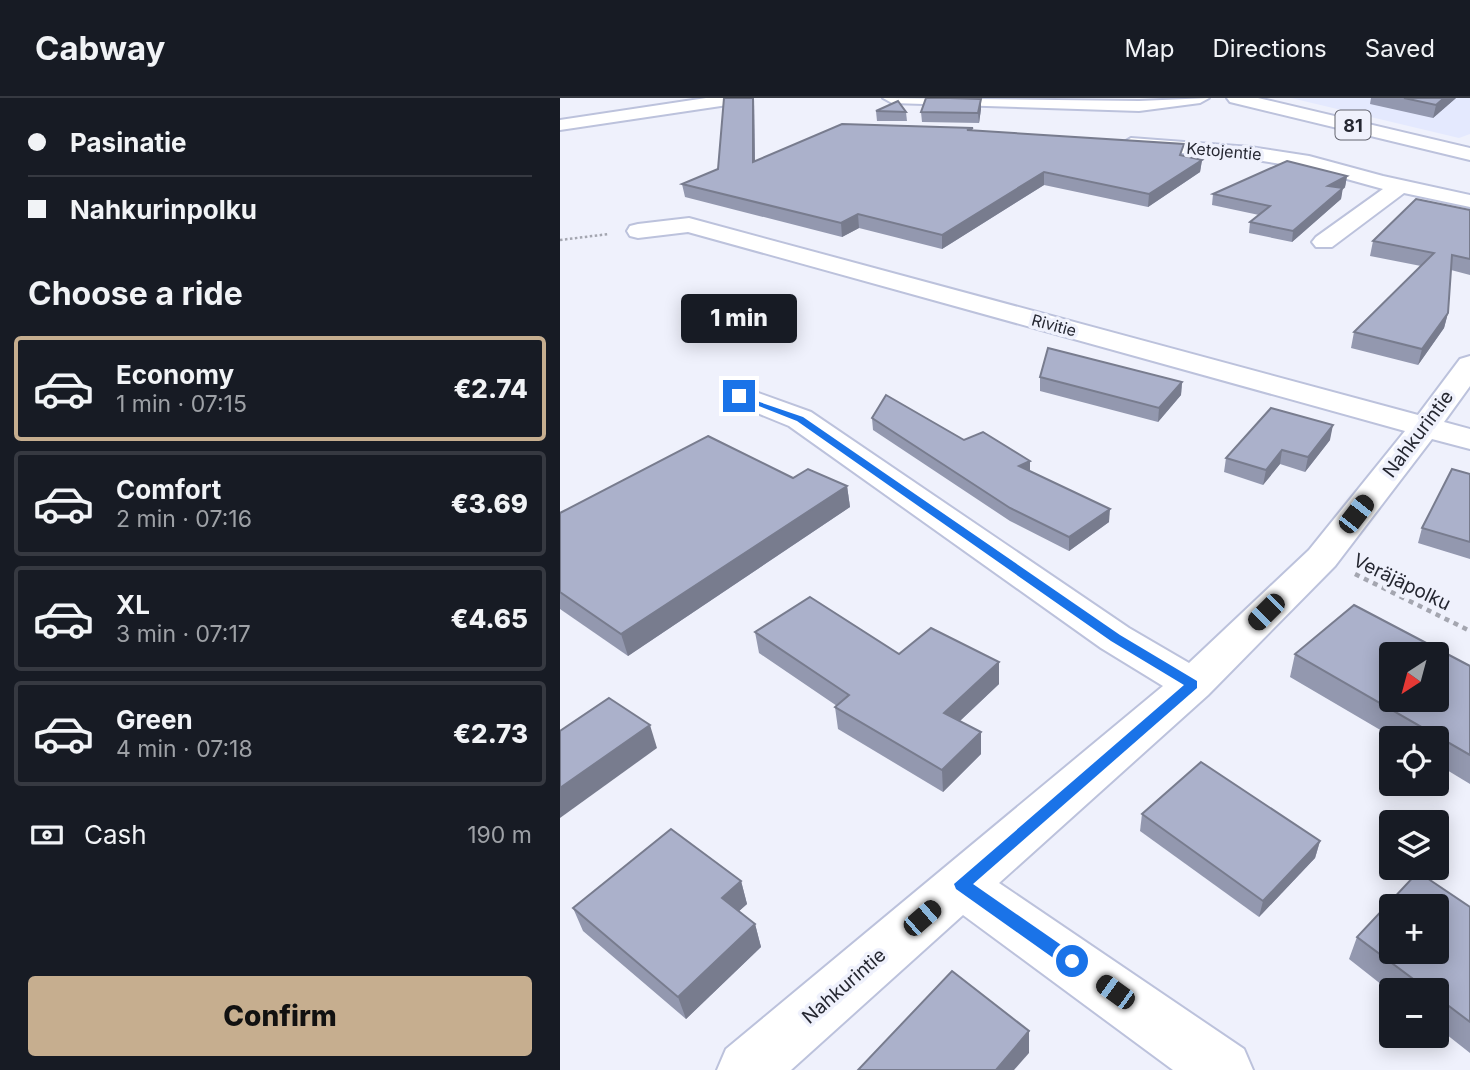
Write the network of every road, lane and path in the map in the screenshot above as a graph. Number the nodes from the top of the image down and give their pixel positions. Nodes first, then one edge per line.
1 (741, 98) edge
2 (892, 98) edge
3 (1200, 98) edge
4 (1242, 98) edge
5 (560, 125) edge
6 (1112, 142) edge
7 (1470, 154) edge
8 (1401, 186) junction
9 (1470, 201) edge
10 (638, 231) joint
11 (560, 240) edge
12 (1324, 242) dead end
13 (1470, 365) edge
14 (739, 396) dead end
15 (1425, 427) junction
16 (1470, 439) edge
17 (1322, 558) junction
18 (1470, 631) edge
19 (1193, 684) junction
20 (961, 884) junction
21 (747, 1070) edge
22 (1223, 1070) edge

1 - 5 street
2 - 3 street
4 - 7 street, 81
6 - 8 street, Ketojentie
8 - 9 street, Ketojentie
8 - 12 street
10 - 11 path
10 - 15 street, Rivitie
13 - 15 street, Nahkurintie
14 - 19 street
15 - 16 street, Rivitie
15 - 17 street, Nahkurintie
17 - 18 path, Veräjäpolku
17 - 19 street, Nahkurintie
19 - 20 street, Nahkurintie
20 - 21 street, Nahkurintie
20 - 22 street

